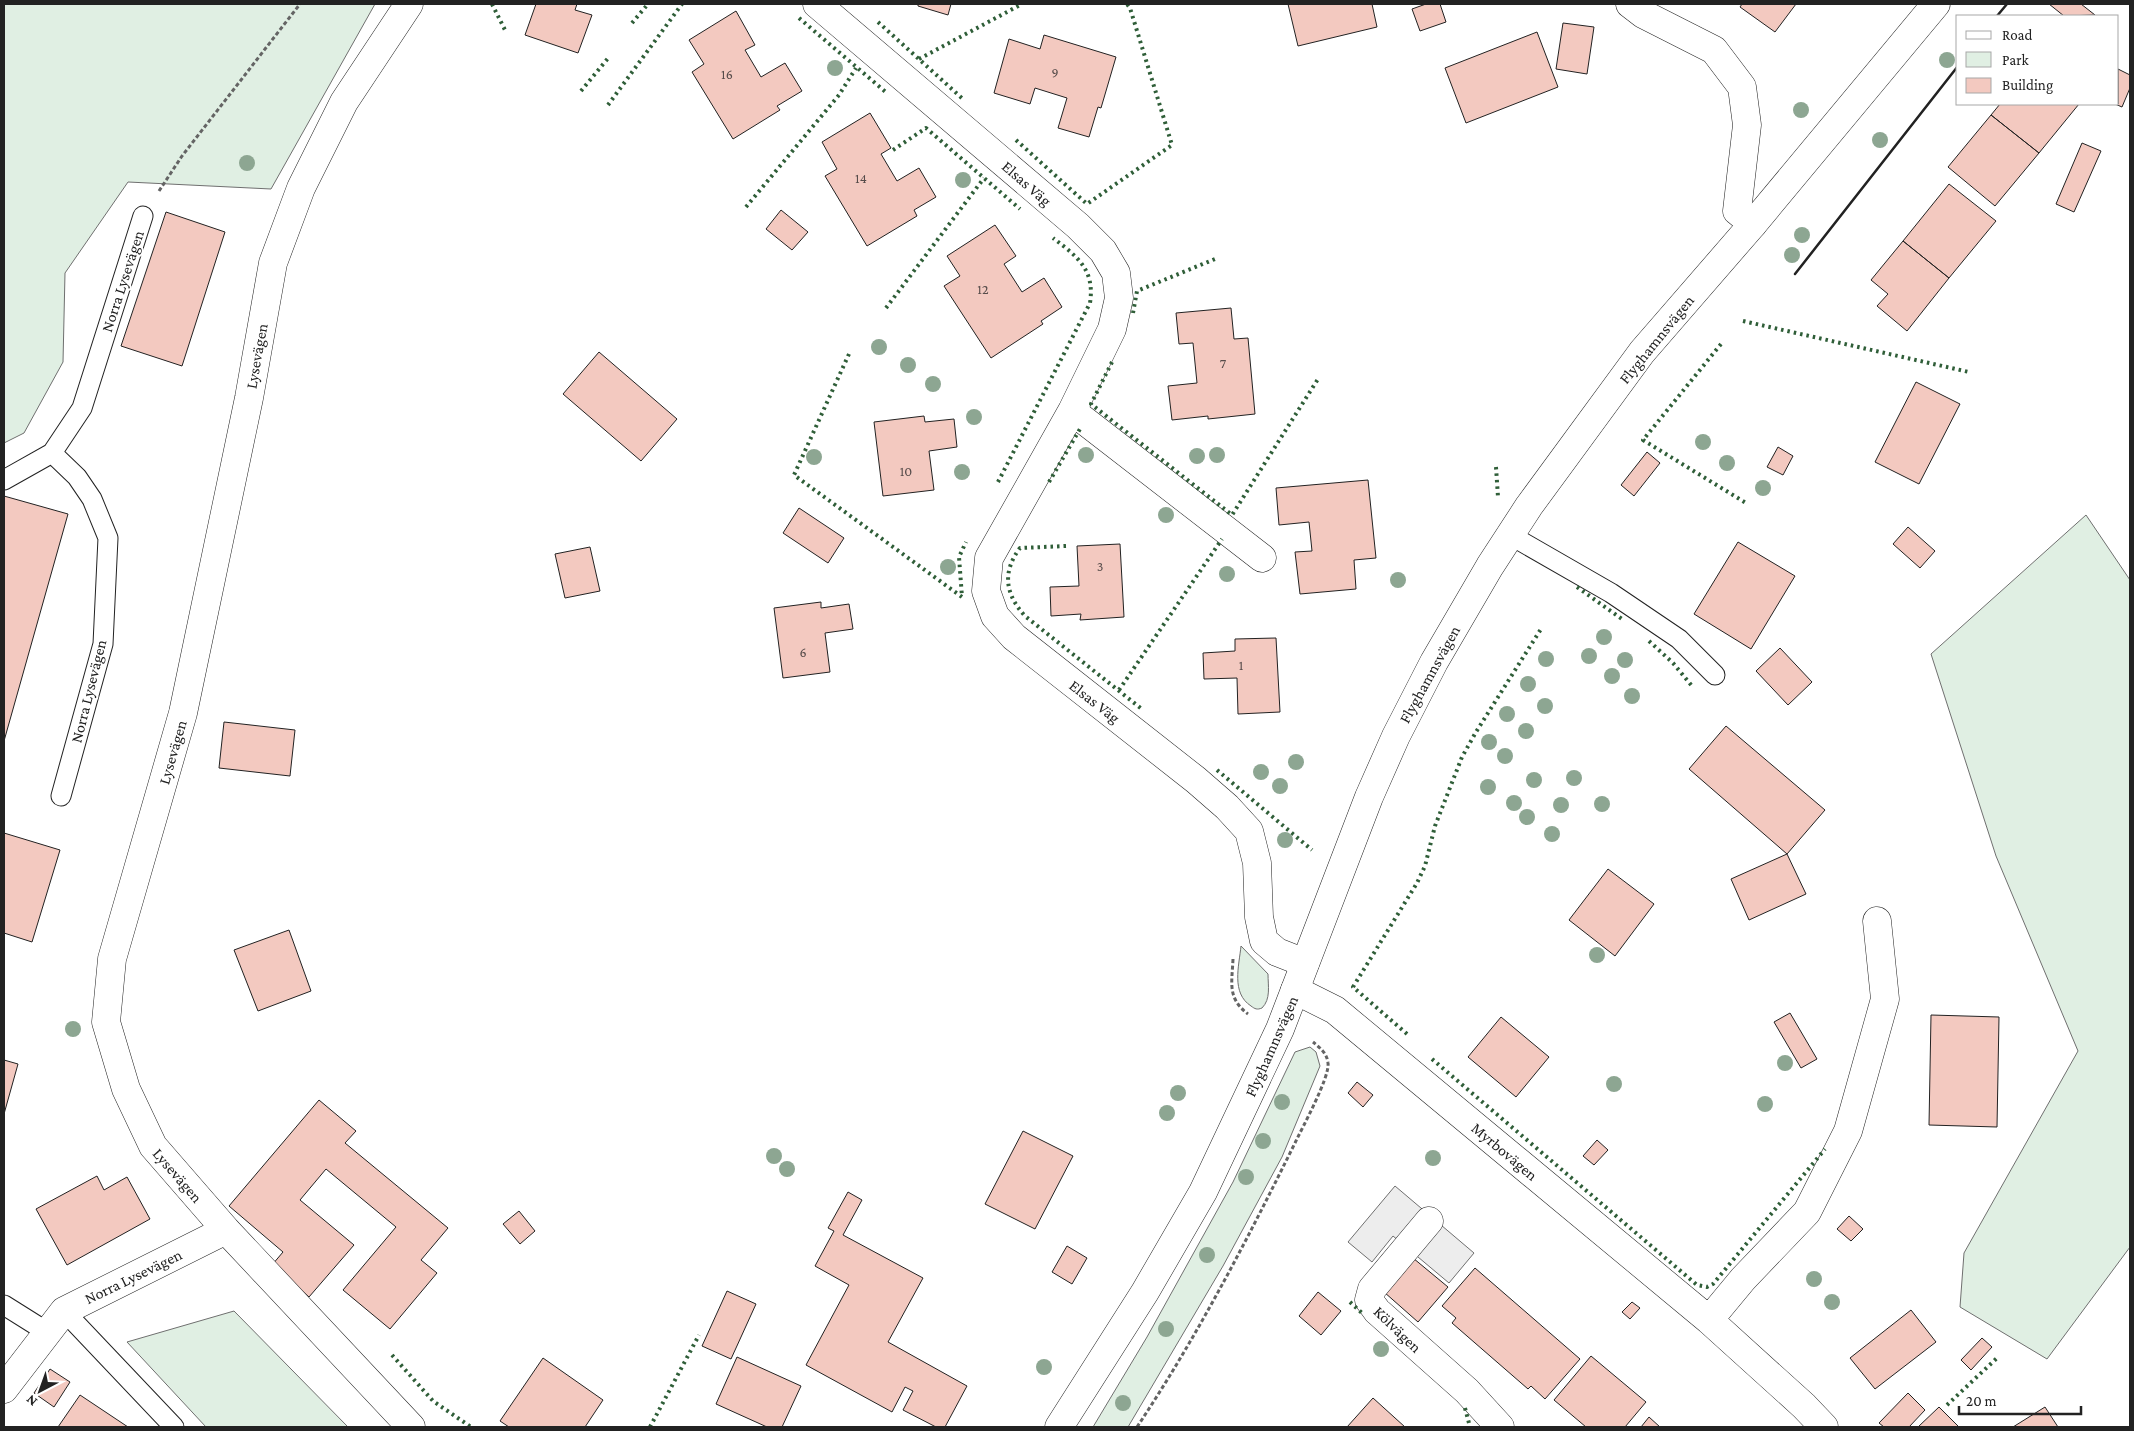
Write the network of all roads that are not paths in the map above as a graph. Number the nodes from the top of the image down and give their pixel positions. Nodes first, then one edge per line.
1 (409, 4) edge
2 (817, 4) edge
3 (1630, 4) edge
4 (1936, 4) edge
5 (143, 216) road end
6 (1753, 224) junction
7 (1072, 411) junction
8 (52, 453) junction
9 (4, 480) edge
10 (1510, 536) junction
11 (1262, 558) dead end
12 (1715, 675) dead end
13 (61, 796) dead end
14 (1877, 922) dead end
15 (1305, 963) junction
16 (1295, 990) junction
17 (1429, 1221) dead end
18 (226, 1230) junction
19 (4, 1304) edge
20 (64, 1311) junction
21 (1709, 1320) junction
22 (47, 1332) junction
23 (4, 1389) edge
24 (174, 1427) edge
25 (411, 1427) edge
26 (1060, 1427) edge
27 (1500, 1427) edge
28 (1824, 1427) edge

1 - 18 street, Lysevägen
2 - 7 street, Elsas Väg
3 - 6 street
4 - 6 street, Flyghamnsvägen
5 - 8 lane, Norra Lysevägen
6 - 10 street, Flyghamnsvägen
7 - 11 street
7 - 15 street, Elsas Väg
8 - 9 lane, Norra Lysevägen
8 - 13 lane, Norra Lysevägen
10 - 12 lane
10 - 15 street, Flyghamnsvägen
14 - 21 street
15 - 16 street, Flyghamnsvägen
16 - 21 street, Myrbovägen
16 - 26 street, Flyghamnsvägen
17 - 27 street, Kölvägen
18 - 20 street, Norra Lysevägen
18 - 25 street, Lysevägen
19 - 22 lane
20 - 22 street, Norra Lysevägen
20 - 24 lane
21 - 28 street, Myrbovägen
22 - 23 street, Norra Lysevägen

